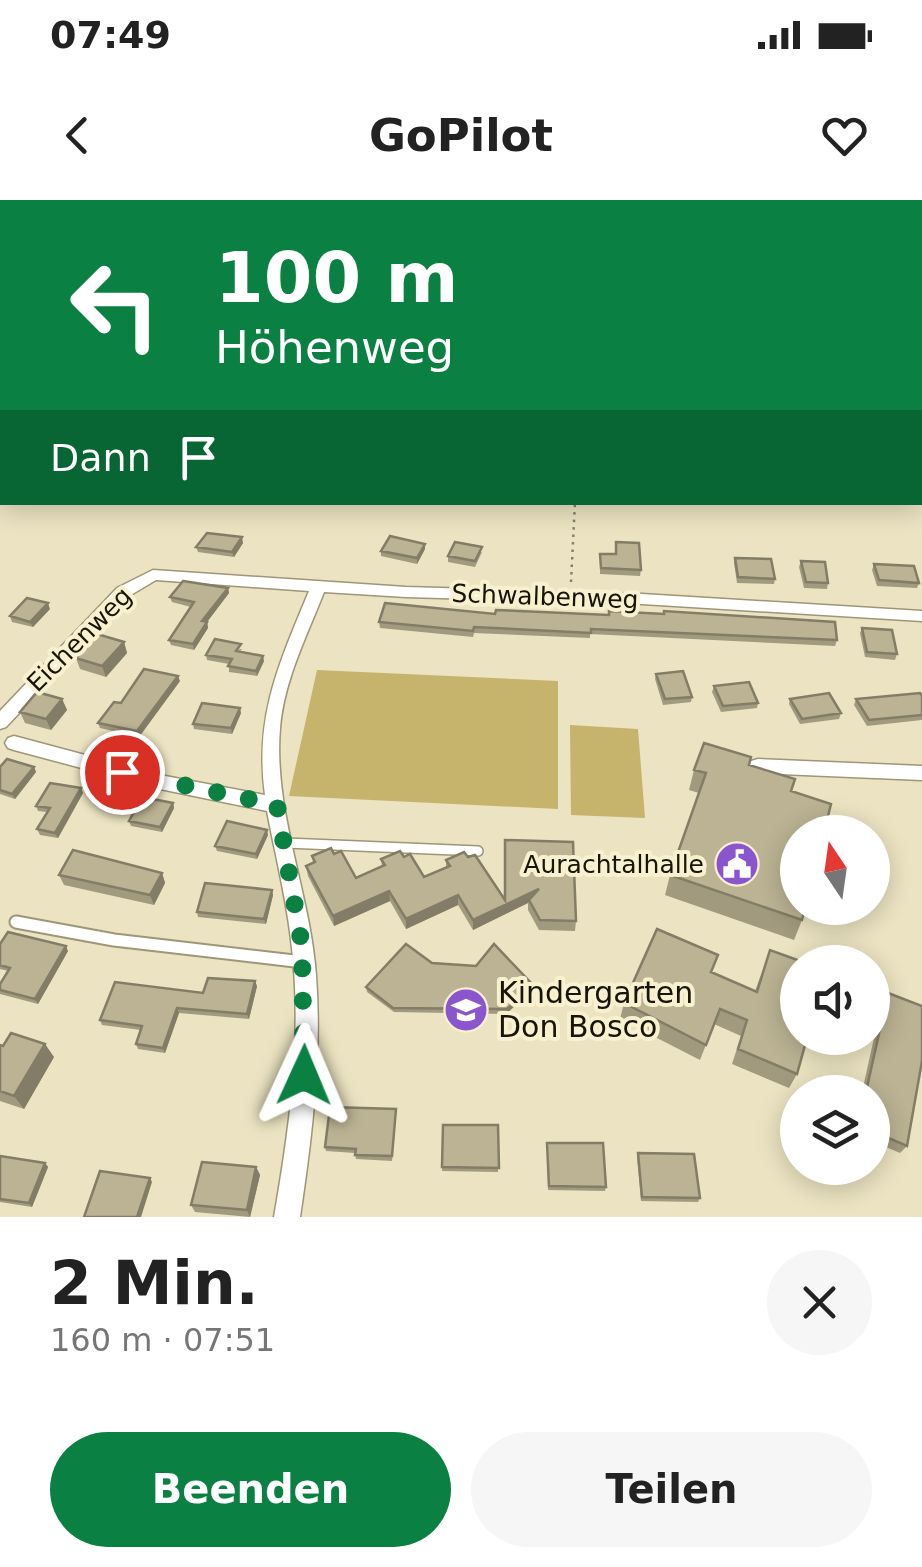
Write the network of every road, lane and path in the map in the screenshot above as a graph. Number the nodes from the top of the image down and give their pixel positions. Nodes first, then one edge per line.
1 (575, 505) edge
2 (168, 574) joint
3 (319, 584) junction
4 (570, 596) junction
5 (922, 616) edge
6 (0, 722) edge
7 (14, 743) dead end
8 (758, 766) edge
9 (922, 773) edge
10 (277, 805) junction
11 (286, 843) junction
12 (478, 850) dead end
13 (16, 922) dead end
14 (303, 962) junction
15 (293, 1216) edge

1 - 4 path
2 - 3 street, Schwalbenweg
2 - 6 street, Eichenweg
3 - 4 street, Schwalbenweg
3 - 10 street
4 - 5 street, Schwalbenweg
7 - 10 street
8 - 9 street
10 - 11 street
11 - 12 lane
11 - 14 street
13 - 14 lane
14 - 15 street

